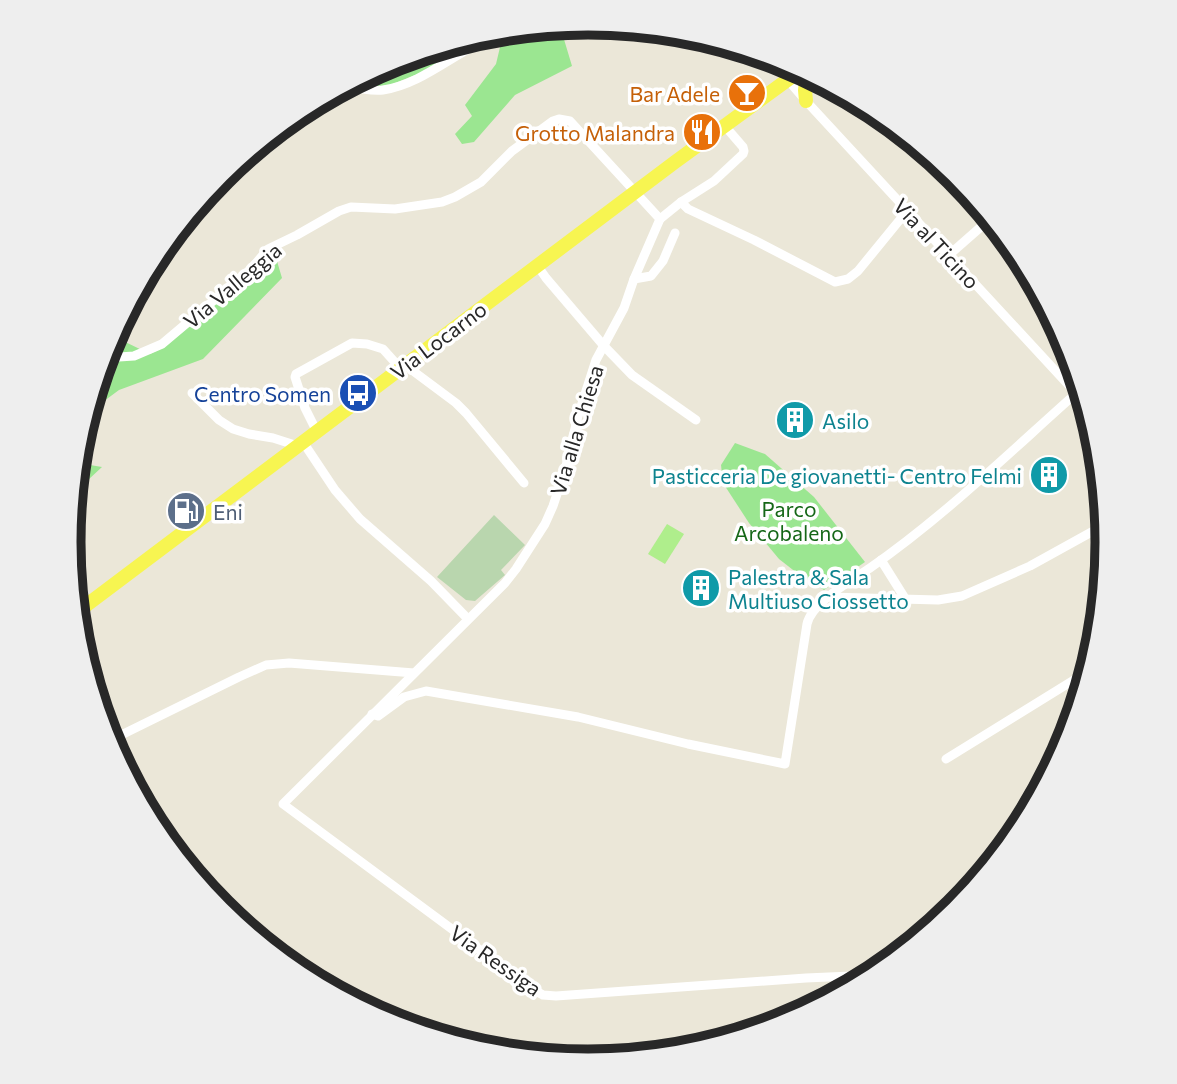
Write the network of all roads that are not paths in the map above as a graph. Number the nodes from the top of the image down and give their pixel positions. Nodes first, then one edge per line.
1 (468, 50) edge
2 (791, 78) edge
3 (788, 80) junction
4 (806, 84) edge
5 (360, 89) edge
6 (806, 101) junction
7 (724, 125) junction
8 (634, 192) junction
9 (681, 202) junction
10 (907, 211) junction
11 (660, 219) junction
12 (984, 224) edge
13 (676, 233) dead end
14 (949, 255) junction
15 (537, 265) junction
16 (634, 279) junction
17 (604, 346) junction
18 (116, 357) edge
19 (403, 367) junction
20 (1070, 381) edge
21 (192, 393) dead end
22 (1074, 396) edge
23 (696, 421) dead end
24 (317, 432) junction
25 (301, 444) junction
26 (524, 483) dead end
27 (1095, 530) edge
28 (881, 560) junction
29 (828, 597) junction
30 (906, 600) junction
31 (86, 606) edge
32 (468, 619) junction
33 (414, 673) junction
34 (1076, 678) edge
35 (372, 714) junction
36 (120, 736) edge
37 (946, 759) dead end
38 (283, 804) joint
39 (850, 976) edge

1 - 5 street
2 - 3 main road, Via Locarno
3 - 6 street, Via al Ticino
3 - 7 main road, Via Locarno
4 - 6 main road
6 - 10 street, Via al Ticino
7 - 8 main road, Via Locarno
7 - 9 street
8 - 11 street
8 - 15 main road, Via Locarno
8 - 18 street, Via Valleggia
9 - 10 street
9 - 11 street
10 - 14 street, Via al Ticino
11 - 16 street, Via alla Chiesa
12 - 14 street
13 - 16 street
14 - 20 street, Via al Ticino
15 - 17 street
15 - 19 main road, Via Locarno
16 - 17 street, Via alla Chiesa
17 - 23 street
17 - 32 street, Via alla Chiesa
19 - 24 main road, Via Locarno
19 - 24 street
19 - 26 street
21 - 25 street
22 - 28 street
24 - 25 main road, Via Locarno
25 - 31 main road, Via Locarno
25 - 32 street
27 - 30 street
28 - 29 street
28 - 30 street
29 - 30 street
29 - 35 street
32 - 33 street, Via alla Chiesa
33 - 35 street, Via alla Chiesa
33 - 36 street
34 - 37 street
35 - 38 street, Via alla Chiesa
38 - 39 street, Via Ressiga

